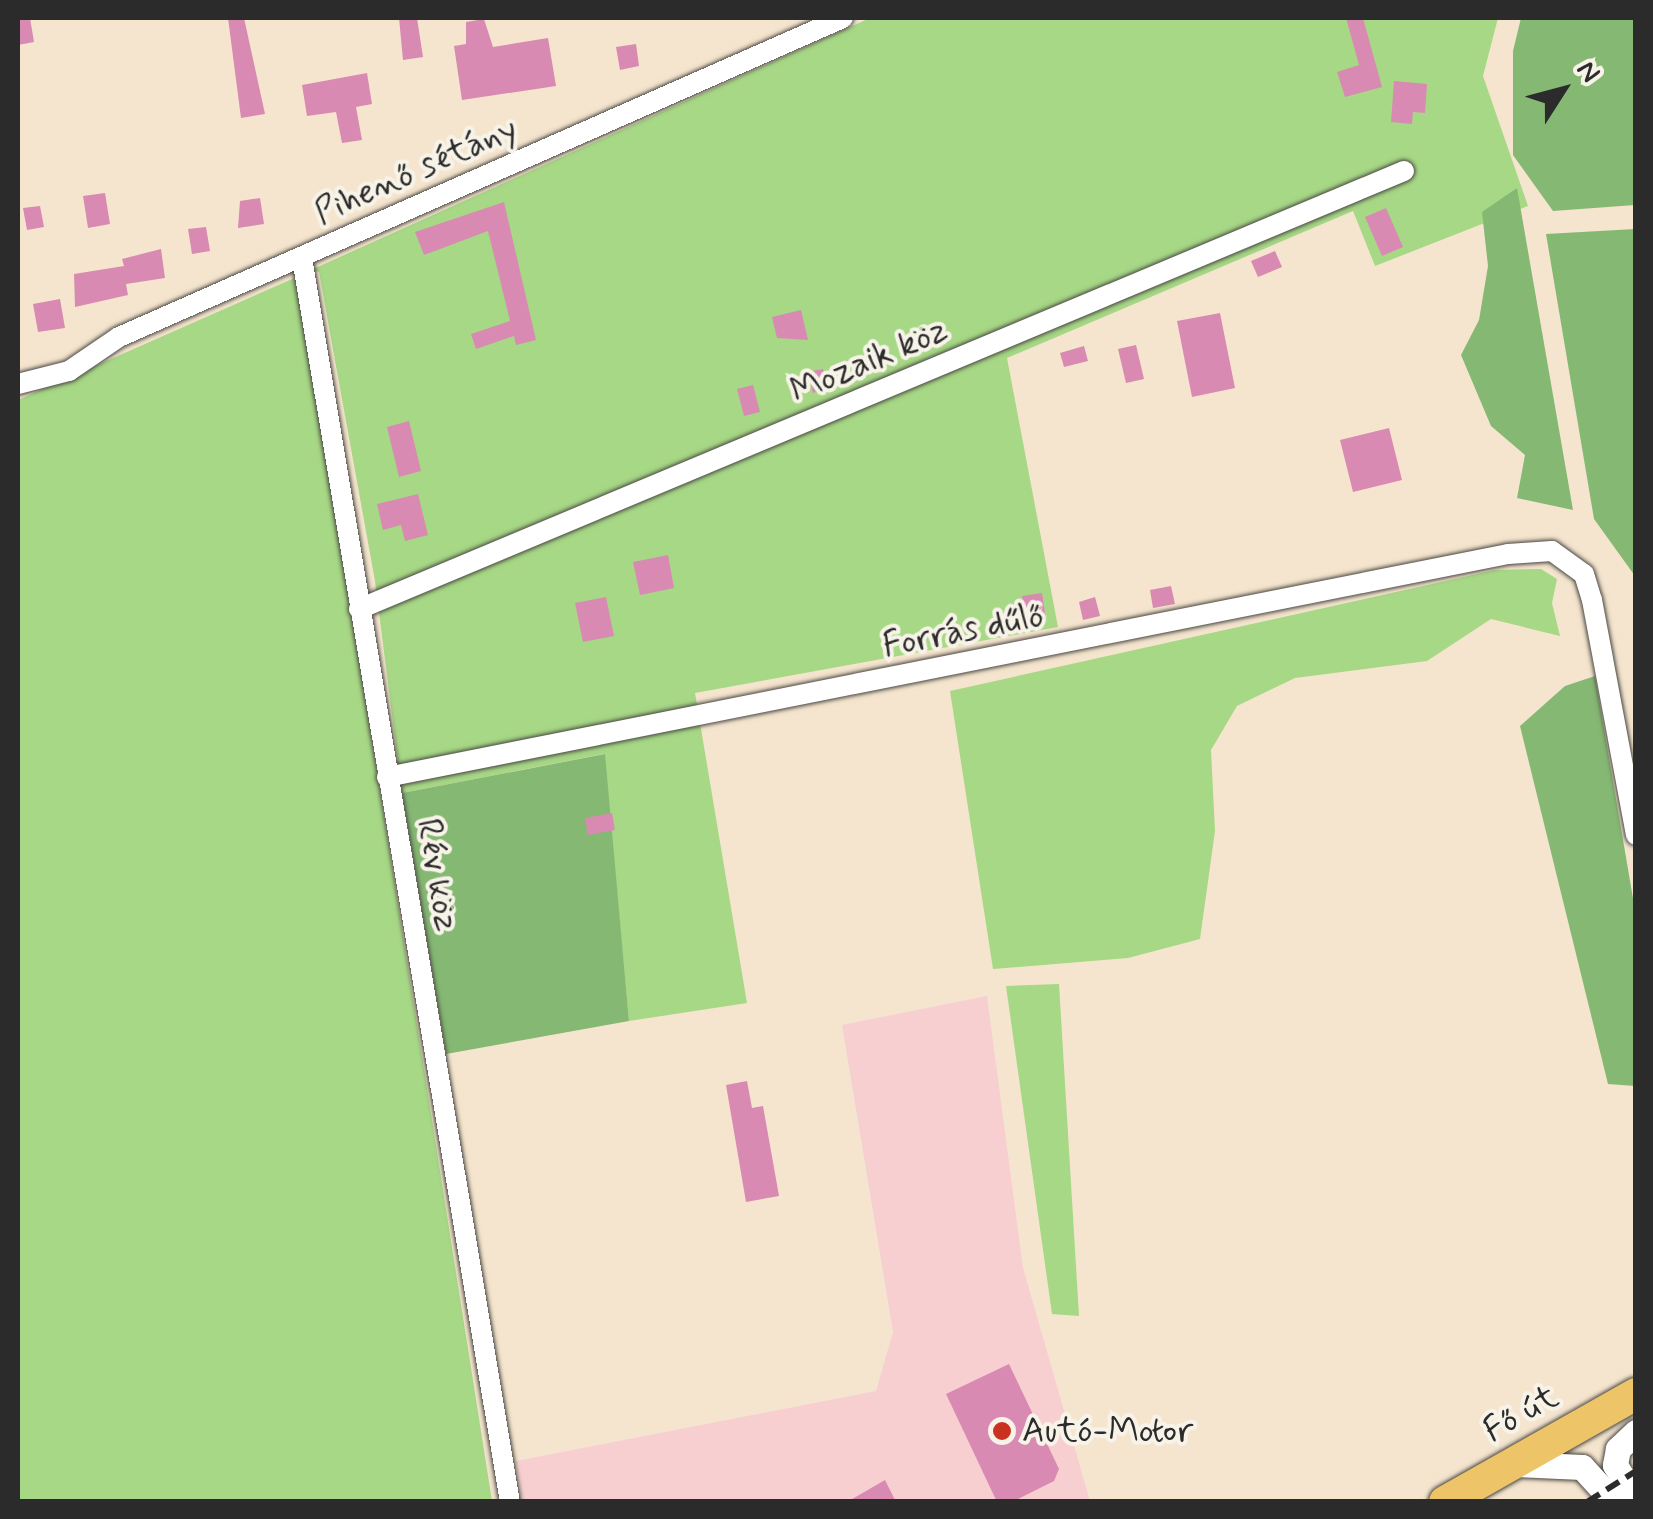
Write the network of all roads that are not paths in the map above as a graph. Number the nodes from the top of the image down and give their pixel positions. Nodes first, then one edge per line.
1 (844, 18) edge
2 (1404, 171) dead end
3 (302, 258) junction
4 (18, 384) edge
5 (359, 609) junction
6 (387, 776) junction
7 (1636, 835) edge
8 (1636, 1394) edge
9 (1636, 1432) edge
10 (1516, 1464) junction
11 (1636, 1499) edge
12 (510, 1502) edge
13 (1445, 1502) edge
14 (1614, 1502) edge

1 - 3 street, Pihenő sétány
2 - 5 street, Mozaik köz
3 - 4 street, Pihenő sétány
3 - 5 street, Rév köz
5 - 6 street, Rév köz
6 - 7 street, Forrás dűlő
6 - 12 street, Rév köz
8 - 10 main road, Fő út
9 - 11 street
10 - 13 main road, Fő út
10 - 14 street

